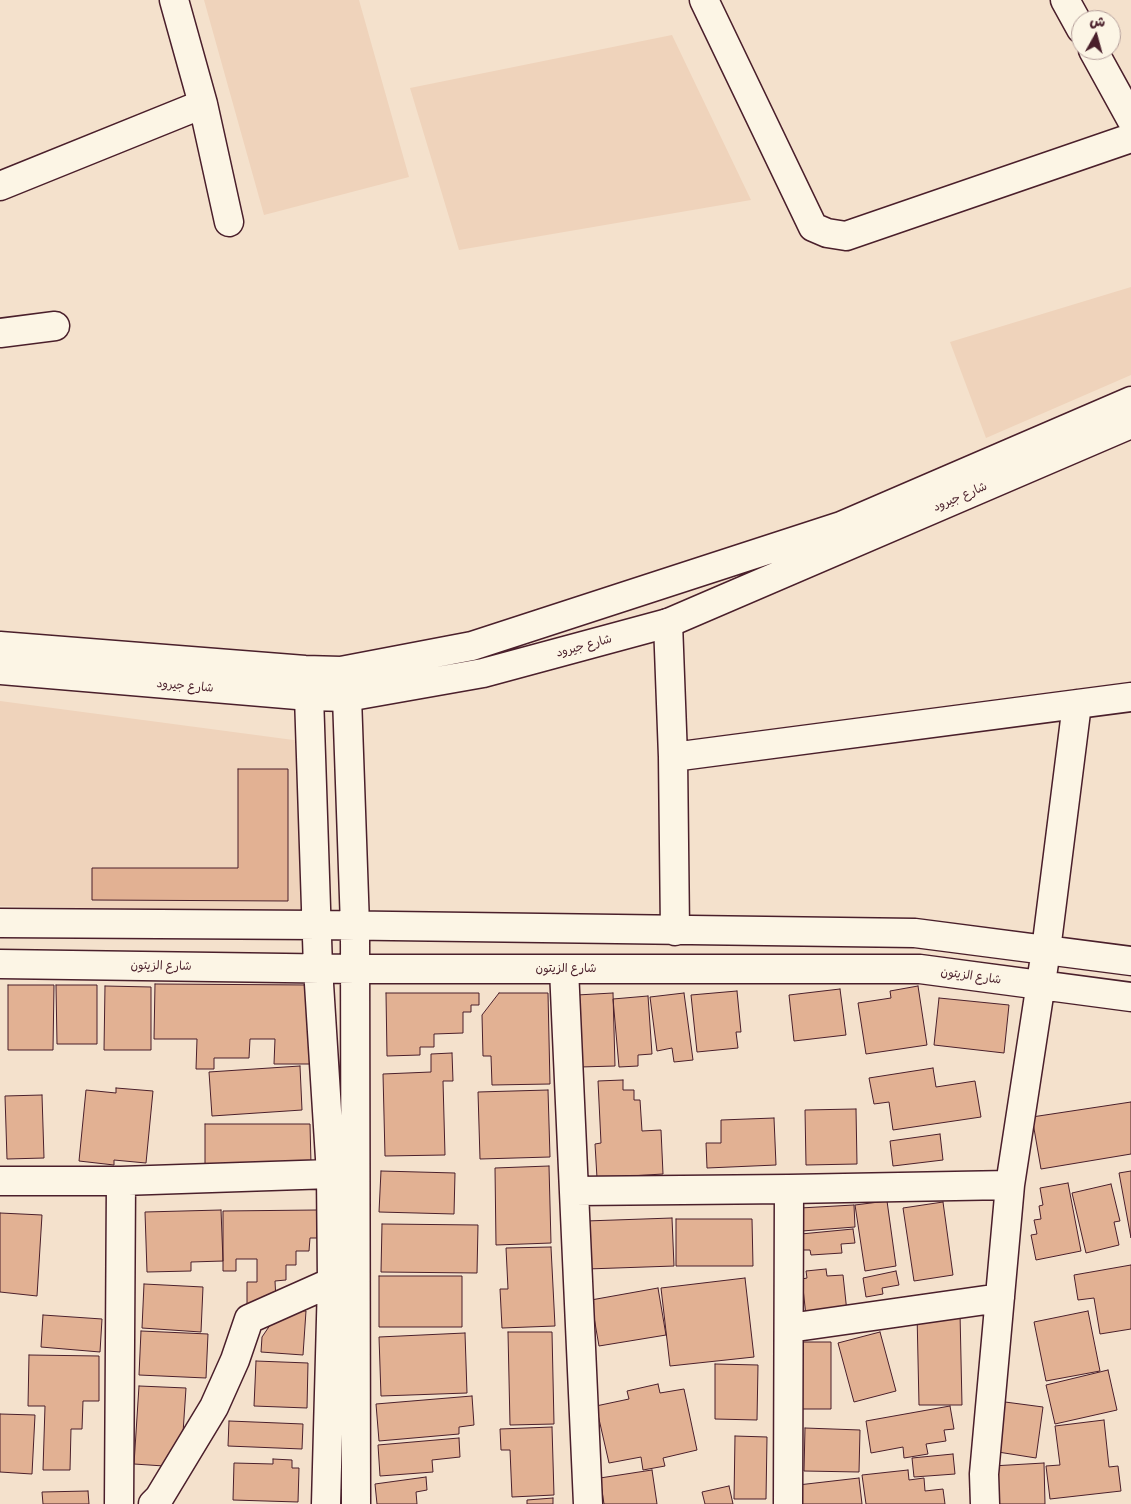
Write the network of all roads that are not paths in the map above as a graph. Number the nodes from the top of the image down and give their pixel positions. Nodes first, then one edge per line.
1 (174, 0) edge
2 (704, 0) edge
3 (1099, 60) edge
4 (203, 104) junction
5 (1131, 118) edge
6 (1131, 138) edge
7 (0, 186) edge
8 (229, 222) dead end
9 (55, 326) dead end
10 (0, 333) edge
11 (1131, 401) edge
12 (1131, 424) edge
13 (668, 623) junction
14 (0, 646) edge
15 (0, 670) edge
16 (341, 671) junction
17 (307, 683) junction
18 (347, 697) junction
19 (1131, 697) edge
20 (1077, 704) junction
21 (673, 757) junction
22 (0, 923) edge
23 (318, 925) junction
24 (355, 926) junction
25 (676, 931) junction
26 (1046, 950) junction
27 (1131, 961) edge
28 (0, 964) edge
29 (318, 968) junction
30 (355, 968) junction
31 (564, 969) junction
32 (1041, 985) junction
33 (1131, 997) edge
34 (331, 1174) junction
35 (0, 1181) edge
36 (121, 1181) junction
37 (1010, 1185) junction
38 (789, 1190) junction
39 (575, 1191) junction
40 (332, 1282) junction
41 (1000, 1298) junction
42 (789, 1328) junction
43 (119, 1504) edge
44 (153, 1504) edge
45 (326, 1504) edge
46 (356, 1504) edge
47 (588, 1504) edge
48 (788, 1504) edge
49 (985, 1504) edge

1 - 4 street
2 - 6 street
3 - 5 street
4 - 7 street
4 - 8 street
9 - 10 street
11 - 16 street, شارع جيرود
12 - 13 street, شارع جيرود
13 - 18 street, شارع جيرود
13 - 21 street
14 - 17 street, شارع جيرود
15 - 17 street, شارع جيرود
16 - 17 street, شارع جيرود
16 - 18 street
17 - 18 street, شارع جيرود
17 - 23 street
18 - 24 street
19 - 20 street
20 - 21 street
20 - 26 street
21 - 25 street
22 - 23 street
23 - 24 street
23 - 29 street
24 - 25 street
24 - 30 street
25 - 26 street
26 - 27 street
26 - 32 street
28 - 29 street, شارع الزيتون
29 - 30 street, شارع الزيتون
29 - 34 street
30 - 31 street, شارع الزيتون
30 - 46 street
31 - 32 street, شارع الزيتون
31 - 39 street
32 - 33 street, شارع الزيتون
32 - 37 street
34 - 36 street
34 - 40 street
35 - 36 street
36 - 43 street
37 - 38 street
37 - 41 street
38 - 39 street
38 - 42 street
39 - 47 street
40 - 44 street
40 - 45 street
41 - 42 street
41 - 49 street
42 - 48 street

